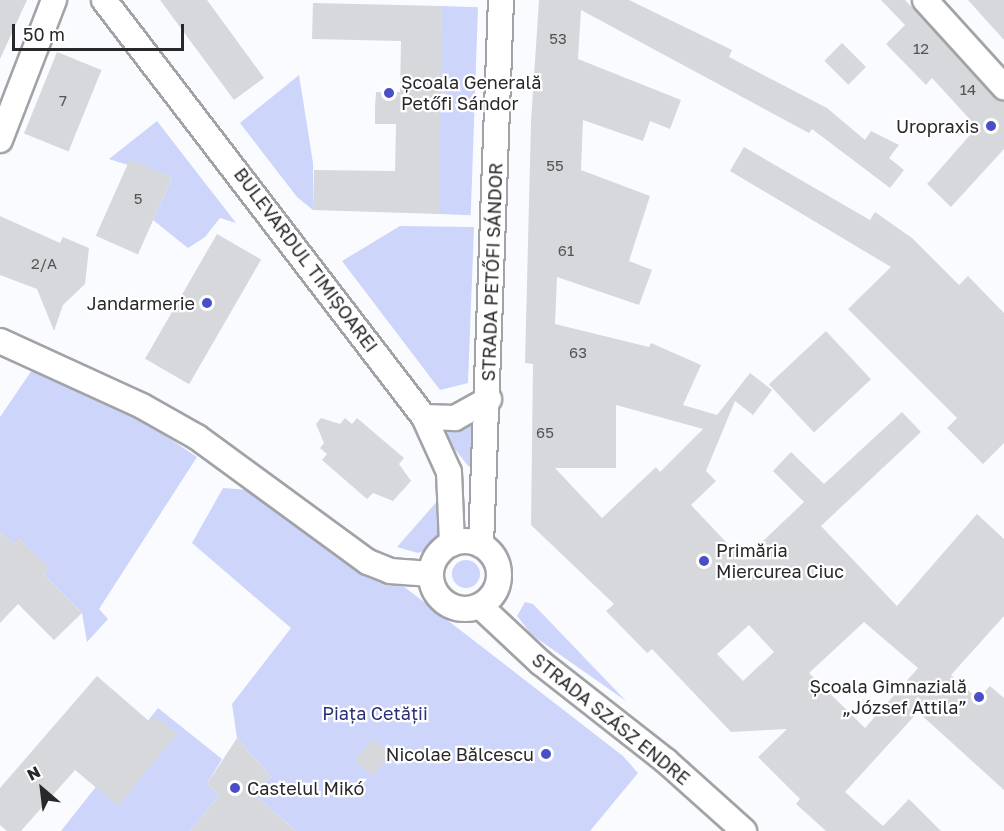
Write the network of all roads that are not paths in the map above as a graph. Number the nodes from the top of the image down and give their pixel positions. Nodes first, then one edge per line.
1 (54, 0) edge
2 (104, 0) edge
3 (501, 0) edge
4 (926, 0) edge
5 (1004, 87) edge
6 (0, 140) edge
7 (0, 341) edge
8 (489, 399) junction
9 (424, 417) junction
10 (452, 544) junction
11 (481, 545) junction
12 (431, 574) junction
13 (480, 606) junction
14 (744, 831) edge

1 - 6 street
2 - 9 street, BULEVARDUL TIMIȘOAREI
3 - 8 street, STRADA PETŐFI SÁNDOR
4 - 5 street
7 - 12 street
8 - 9 street
8 - 11 street, STRADA PETŐFI SÁNDOR
9 - 10 street, BULEVARDUL TIMIȘOAREI
10 - 11 street
10 - 12 street
11 - 13 street
12 - 13 street
13 - 14 street, STRADA SZÁSZ ENDRE

